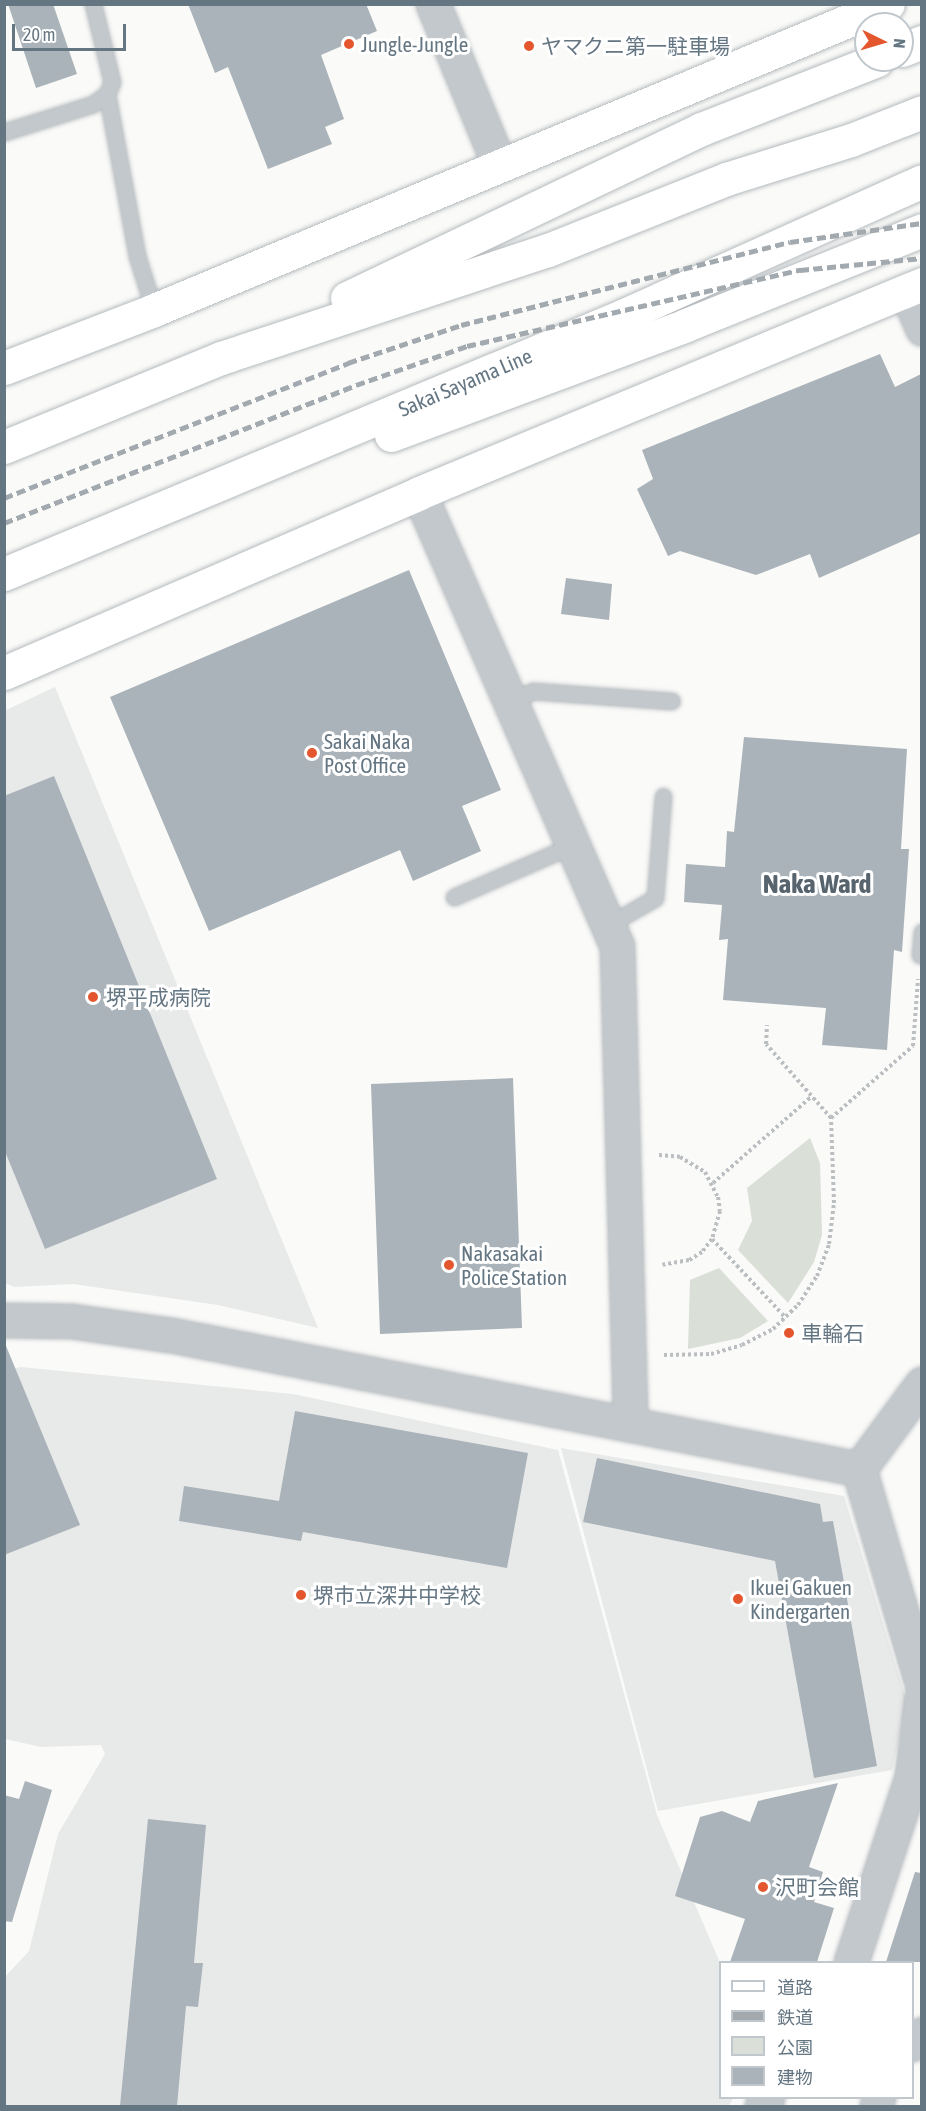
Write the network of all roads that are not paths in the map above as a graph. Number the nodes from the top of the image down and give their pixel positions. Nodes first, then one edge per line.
1 (93, 4) edge
2 (433, 4) edge
3 (888, 4) edge
4 (854, 69) edge
5 (107, 94) junction
6 (921, 112) edge
7 (4, 132) edge
8 (499, 164) junction
9 (921, 181) edge
10 (921, 230) edge
11 (913, 287) edge
12 (154, 310) junction
13 (921, 330) edge
14 (221, 358) junction
15 (4, 368) edge
16 (4, 447) edge
17 (419, 493) junction
18 (114, 529) junction
19 (4, 574) edge
20 (4, 673) edge
21 (512, 700) junction
22 (672, 701) dead end
23 (663, 796) dead end
24 (573, 845) junction
25 (454, 897) dead end
26 (608, 925) junction
27 (921, 932) edge
28 (920, 955) road end
29 (4, 1320) edge
30 (921, 1384) edge
31 (630, 1422) junction
32 (859, 1469) junction
33 (921, 1683) edge
34 (921, 1696) edge
35 (851, 1961) edge

1 - 5 lane
2 - 8 street
3 - 8 main road
4 - 14 main road
5 - 7 lane
5 - 12 lane
6 - 14 main road
8 - 12 main road
9 - 18 main road, Sakai Sayama Line
10 - 18 main road
11 - 13 street
11 - 17 main road
12 - 15 main road
14 - 16 main road
17 - 20 main road
17 - 21 street
18 - 19 main road, Sakai Sayama Line
21 - 22 lane
21 - 24 street
23 - 26 lane
24 - 25 lane
24 - 26 street
26 - 31 street
27 - 28 lane
29 - 31 street
30 - 32 street
31 - 32 street
32 - 33 street
34 - 35 street

